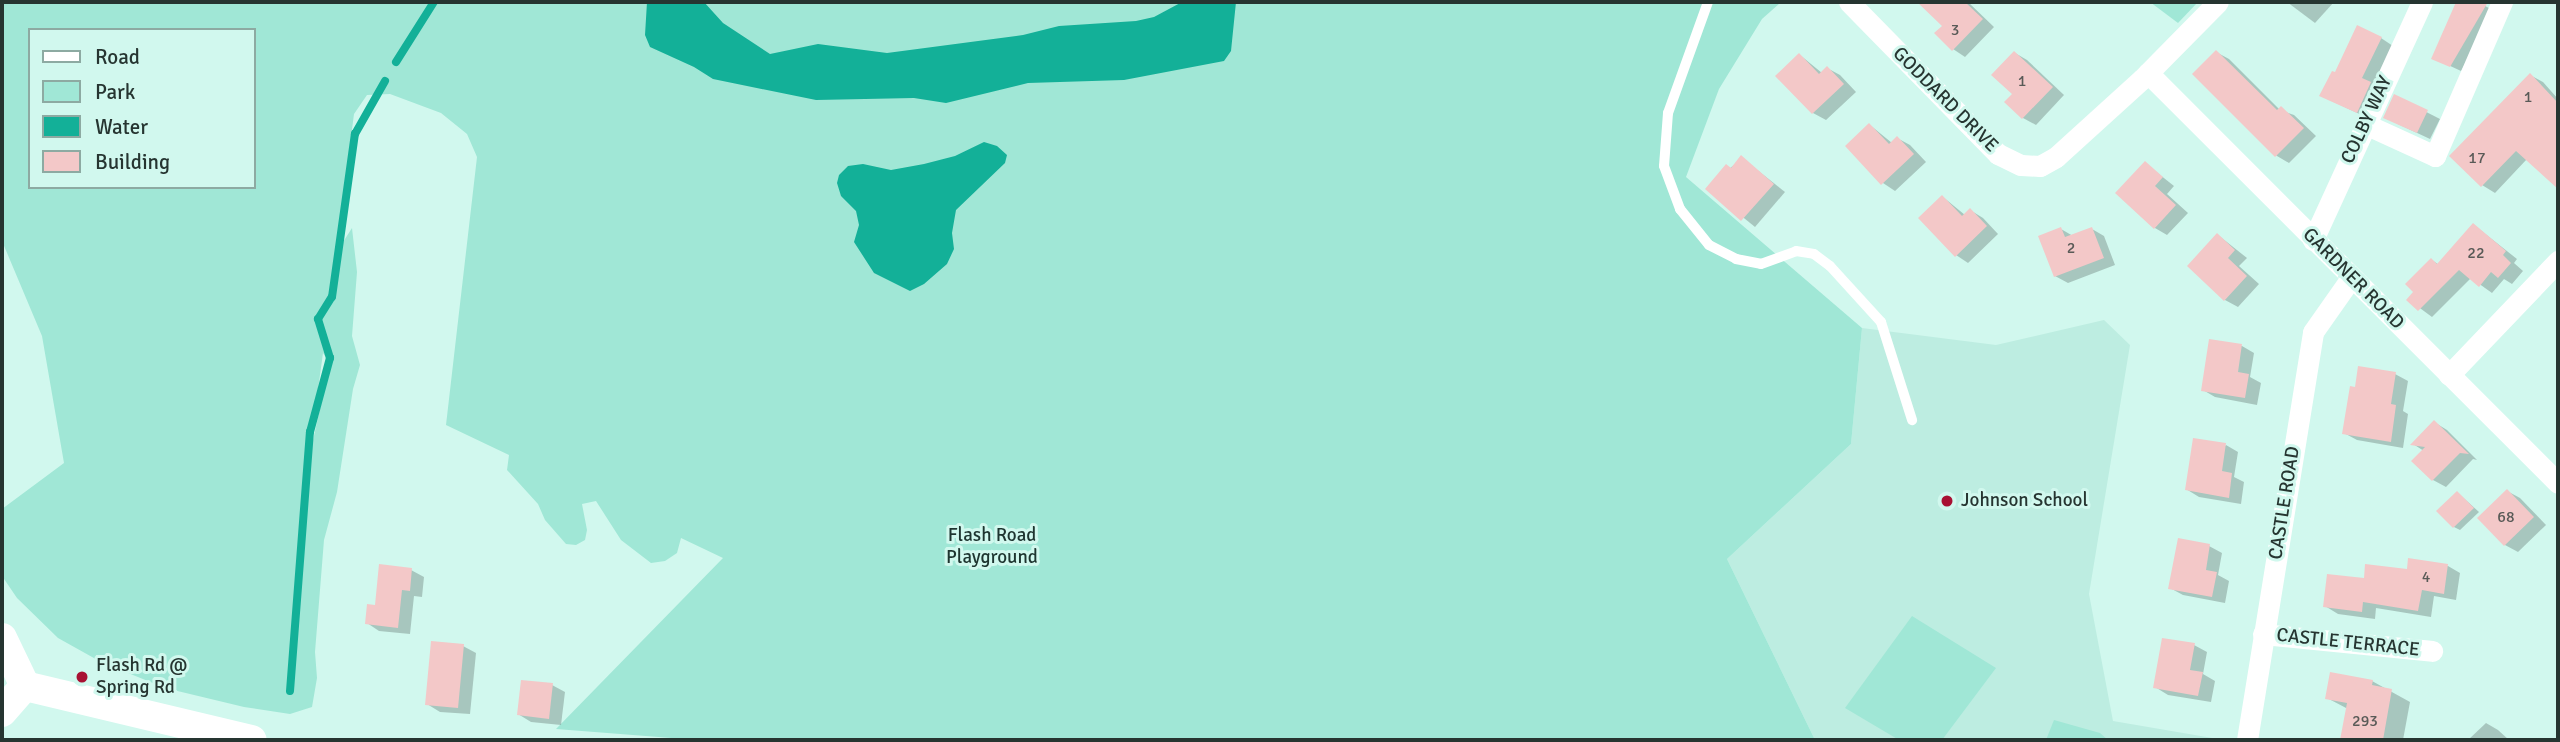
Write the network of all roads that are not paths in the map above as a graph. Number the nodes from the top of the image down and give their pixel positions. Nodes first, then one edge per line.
1 (1708, 2) edge
2 (1849, 2) edge
3 (2218, 2) edge
4 (2422, 2) edge
5 (2502, 2) edge
6 (2148, 73) junction
7 (2365, 124) junction
8 (2313, 240) junction
9 (2558, 261) edge
10 (2351, 278) junction
11 (2449, 375) junction
12 (1912, 420) dead end
13 (2558, 483) edge
14 (2263, 634) junction
15 (2, 638) edge
16 (2432, 651) dead end
17 (25, 685) junction
18 (2, 712) edge
19 (252, 740) edge
20 (2247, 740) edge

1 - 12 lane
2 - 6 street, GODDARD DRIVE
3 - 6 street, GODDARD DRIVE
4 - 7 street, COLBY WAY
5 - 7 street
6 - 8 street, GARDNER ROAD
7 - 8 street, COLBY WAY
8 - 10 street, GARDNER ROAD
9 - 11 street
10 - 11 street, GARDNER ROAD
10 - 14 street, CASTLE ROAD
11 - 13 street, GARDNER ROAD
14 - 16 street, CASTLE TERRACE
14 - 20 street, CASTLE ROAD
15 - 17 main road
17 - 18 main road
17 - 19 main road

